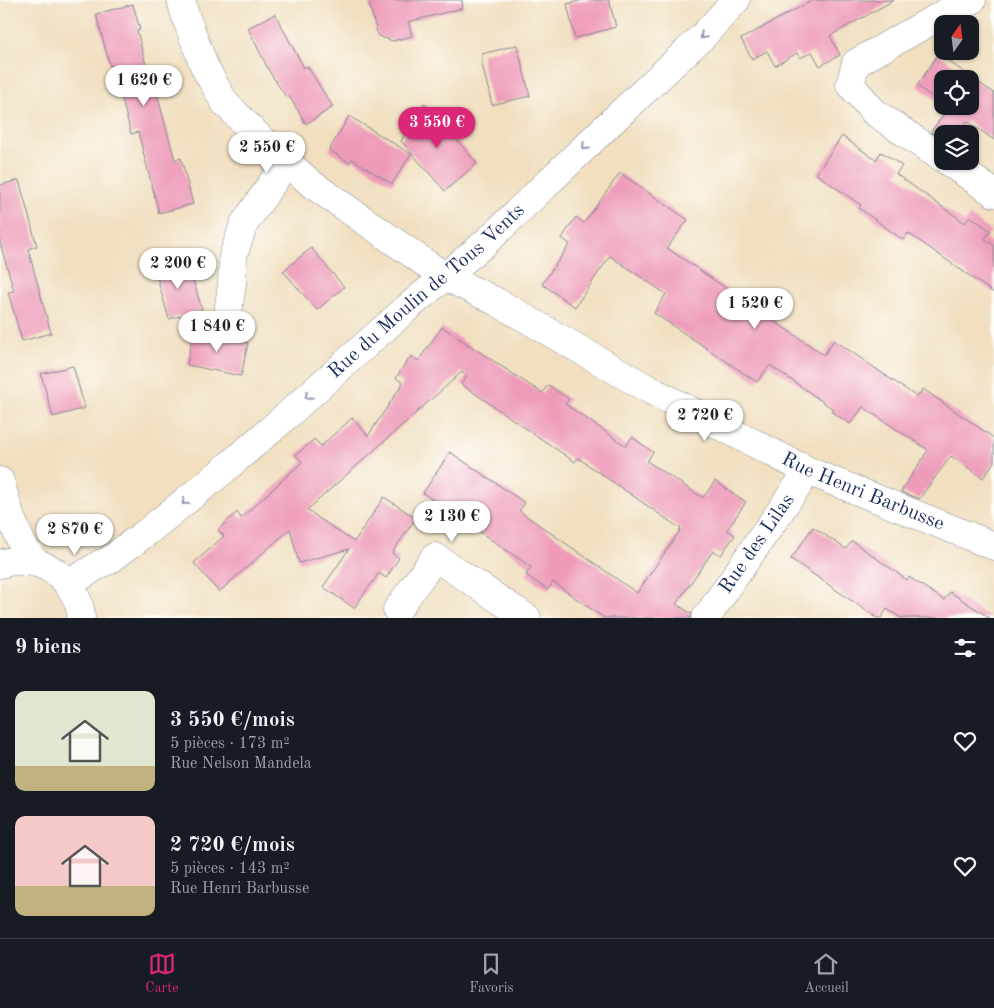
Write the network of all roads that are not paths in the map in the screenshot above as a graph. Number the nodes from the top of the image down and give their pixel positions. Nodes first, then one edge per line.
1 (181, 0) edge
2 (736, 0) edge
3 (972, 0) edge
4 (934, 153) edge
5 (286, 163) junction
6 (960, 170) edge
7 (994, 193) edge
8 (444, 276) junction
9 (228, 314) dead end
10 (808, 471) junction
11 (0, 481) edge
12 (994, 546) edge
13 (35, 562) junction
14 (0, 564) edge
15 (67, 582) junction
16 (397, 610) dead end
17 (81, 618) edge
18 (527, 618) edge
19 (706, 618) edge

1 - 5 street, Rue Henri Barbusse
2 -> 8 street, Rue du Moulin de Tous Vents
3 - 4 street
5 - 8 street, Rue Henri Barbusse
5 - 9 street
6 - 7 street
8 - 10 street, Rue Henri Barbusse
8 -> 15 street, Rue du Moulin de Tous Vents
10 - 12 street, Rue Henri Barbusse
10 - 19 street, Rue des Lilas
11 - 13 street
13 - 14 street
13 - 15 street
15 - 17 street
16 - 18 street

